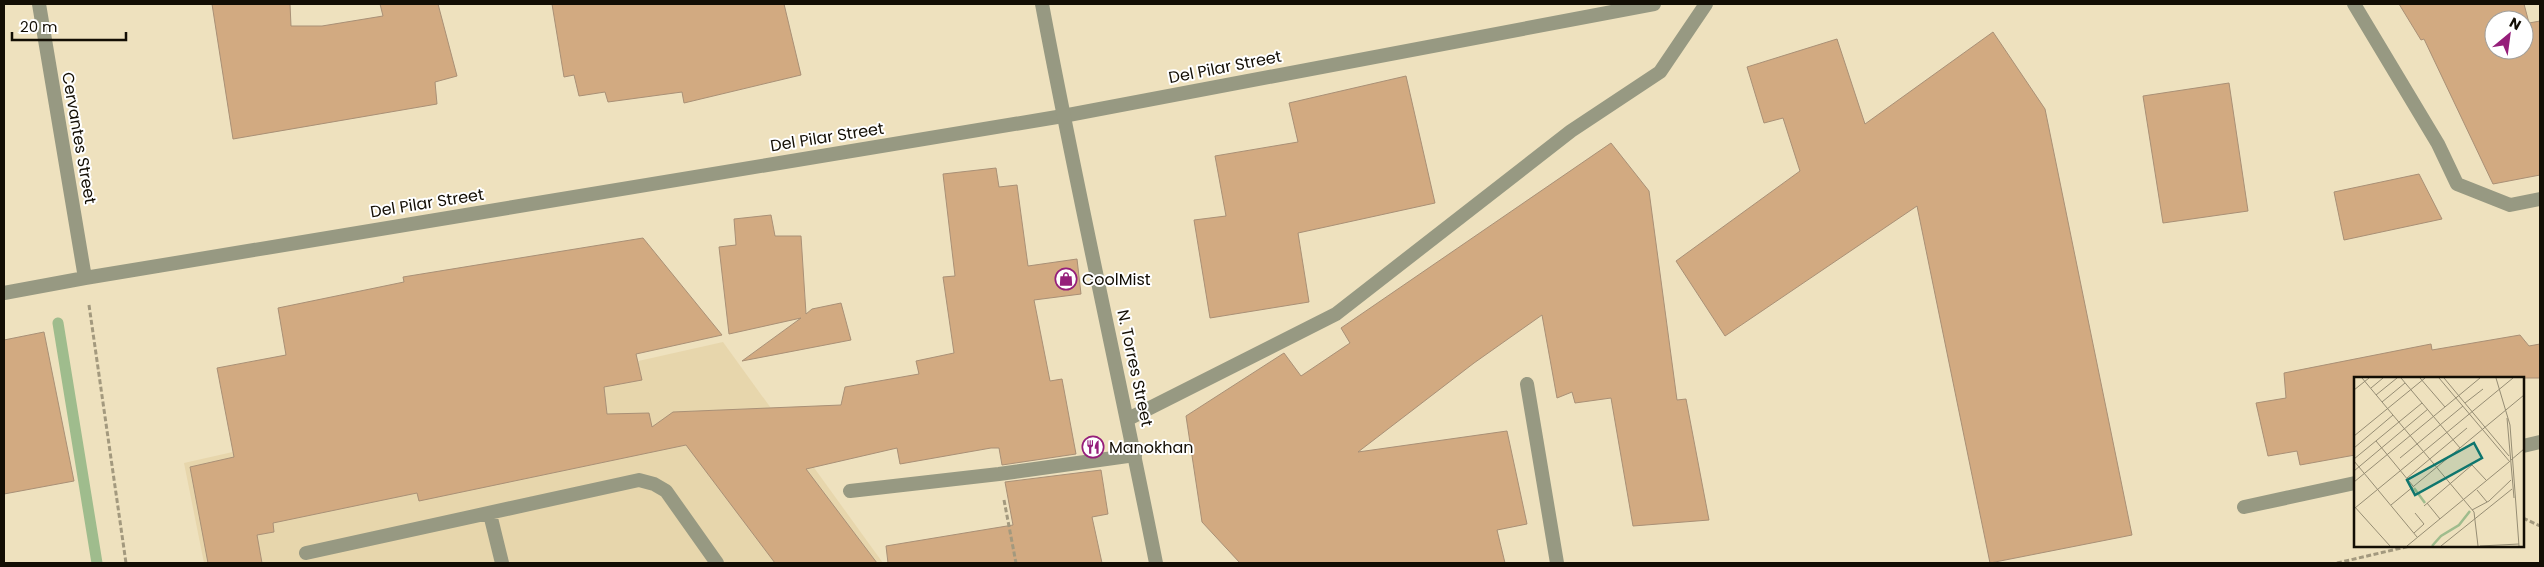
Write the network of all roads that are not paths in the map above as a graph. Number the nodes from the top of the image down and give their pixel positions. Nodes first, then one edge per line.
1 (39, 4) edge
2 (1042, 4) edge
3 (1654, 4) edge
4 (1706, 4) edge
5 (2354, 4) edge
6 (1063, 116) junction
7 (2540, 199) edge
8 (85, 278) junction
9 (4, 293) edge
10 (1527, 384) dead end
11 (1128, 419) junction
12 (2540, 442) edge
13 (2524, 446) edge
14 (1135, 455) junction
15 (2354, 483) edge
16 (850, 491) dead end
17 (2244, 507) dead end
18 (490, 514) junction
19 (306, 553) dead end
20 (502, 563) edge
21 (717, 563) edge
22 (1156, 563) edge
23 (1557, 563) edge

1 - 8 street, Cervantes Street
2 - 6 street, N. Torres Street
3 - 6 street, Del Pilar Street
4 - 11 street
5 - 7 street
6 - 8 street, Del Pilar Street
6 - 11 street, N. Torres Street
8 - 9 street, Del Pilar Street
10 - 23 street
11 - 14 street, N. Torres Street
12 - 13 street
14 - 16 street
14 - 22 street, N. Torres Street
15 - 17 street
18 - 19 street
18 - 20 street
18 - 21 street

